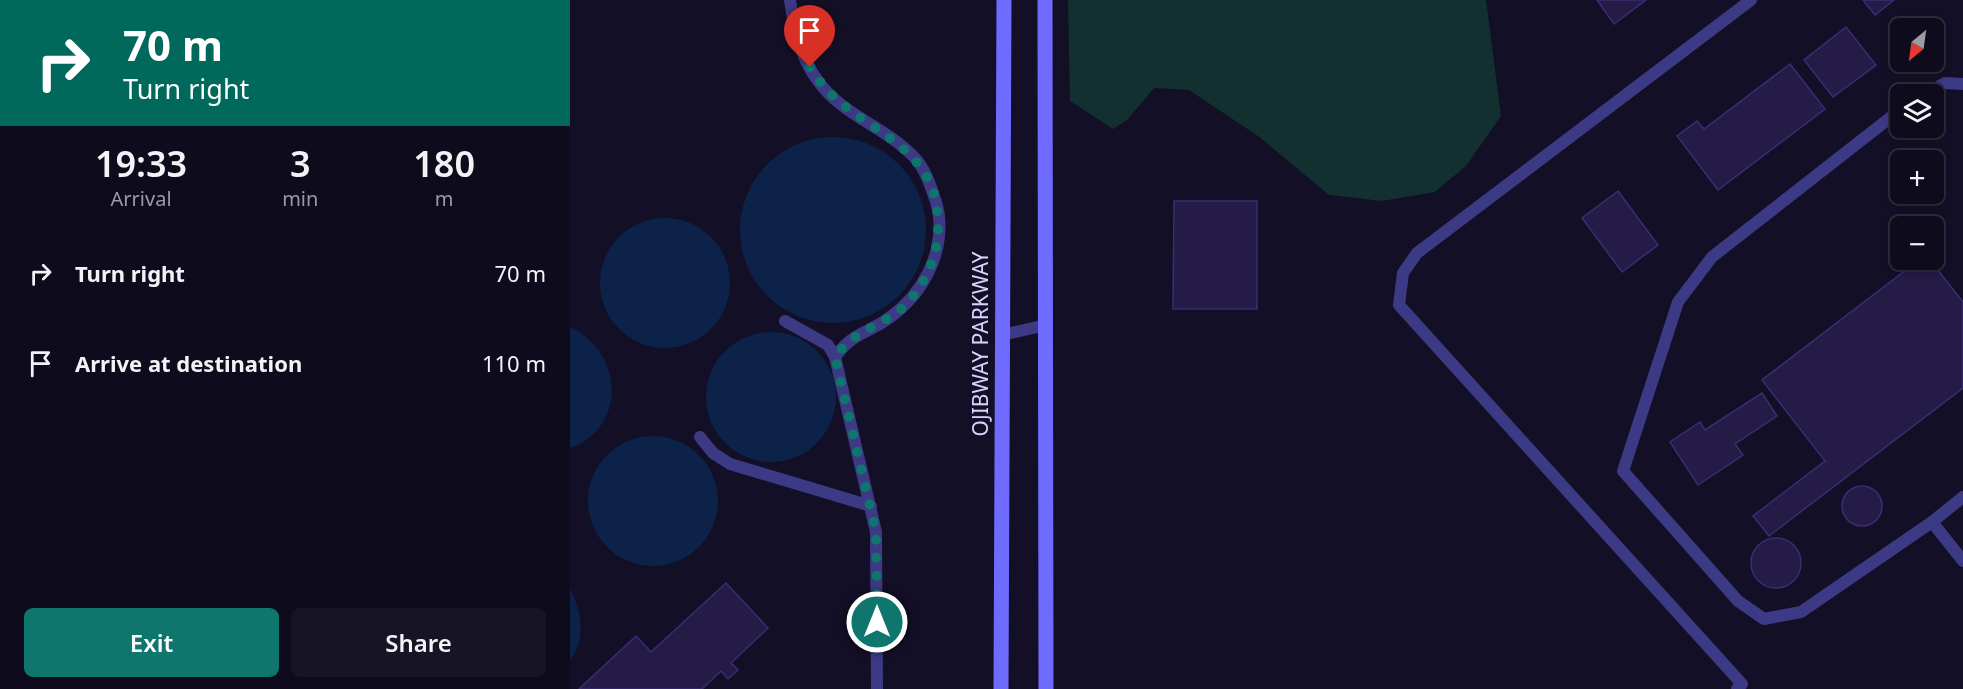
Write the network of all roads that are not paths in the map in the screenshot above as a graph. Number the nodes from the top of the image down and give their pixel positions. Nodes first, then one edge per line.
1 (790, 0) edge
2 (1004, 0) edge
3 (1045, 0) edge
4 (1751, 0) edge
5 (1943, 84) edge
6 (1963, 84) edge
7 (1890, 118) edge
8 (785, 321) dead end
9 (1046, 325) junction
10 (1002, 335) junction
11 (835, 357) junction
12 (700, 437) dead end
13 (1963, 497) edge
14 (870, 506) junction
15 (1932, 522) junction
16 (1963, 561) edge
17 (877, 689) edge
18 (1001, 689) edge
19 (1046, 689) edge
20 (1737, 689) edge

1 - 11 lane
2 - 10 main road, OJIBWAY PARKWAY
3 - 9 main road
4 - 20 lane
5 - 6 lane
7 - 15 lane
8 - 11 lane
9 - 10 lane
9 - 19 main road
10 - 18 main road, OJIBWAY PARKWAY
11 - 14 lane
12 - 14 lane
13 - 15 lane
14 - 17 lane
15 - 16 lane

